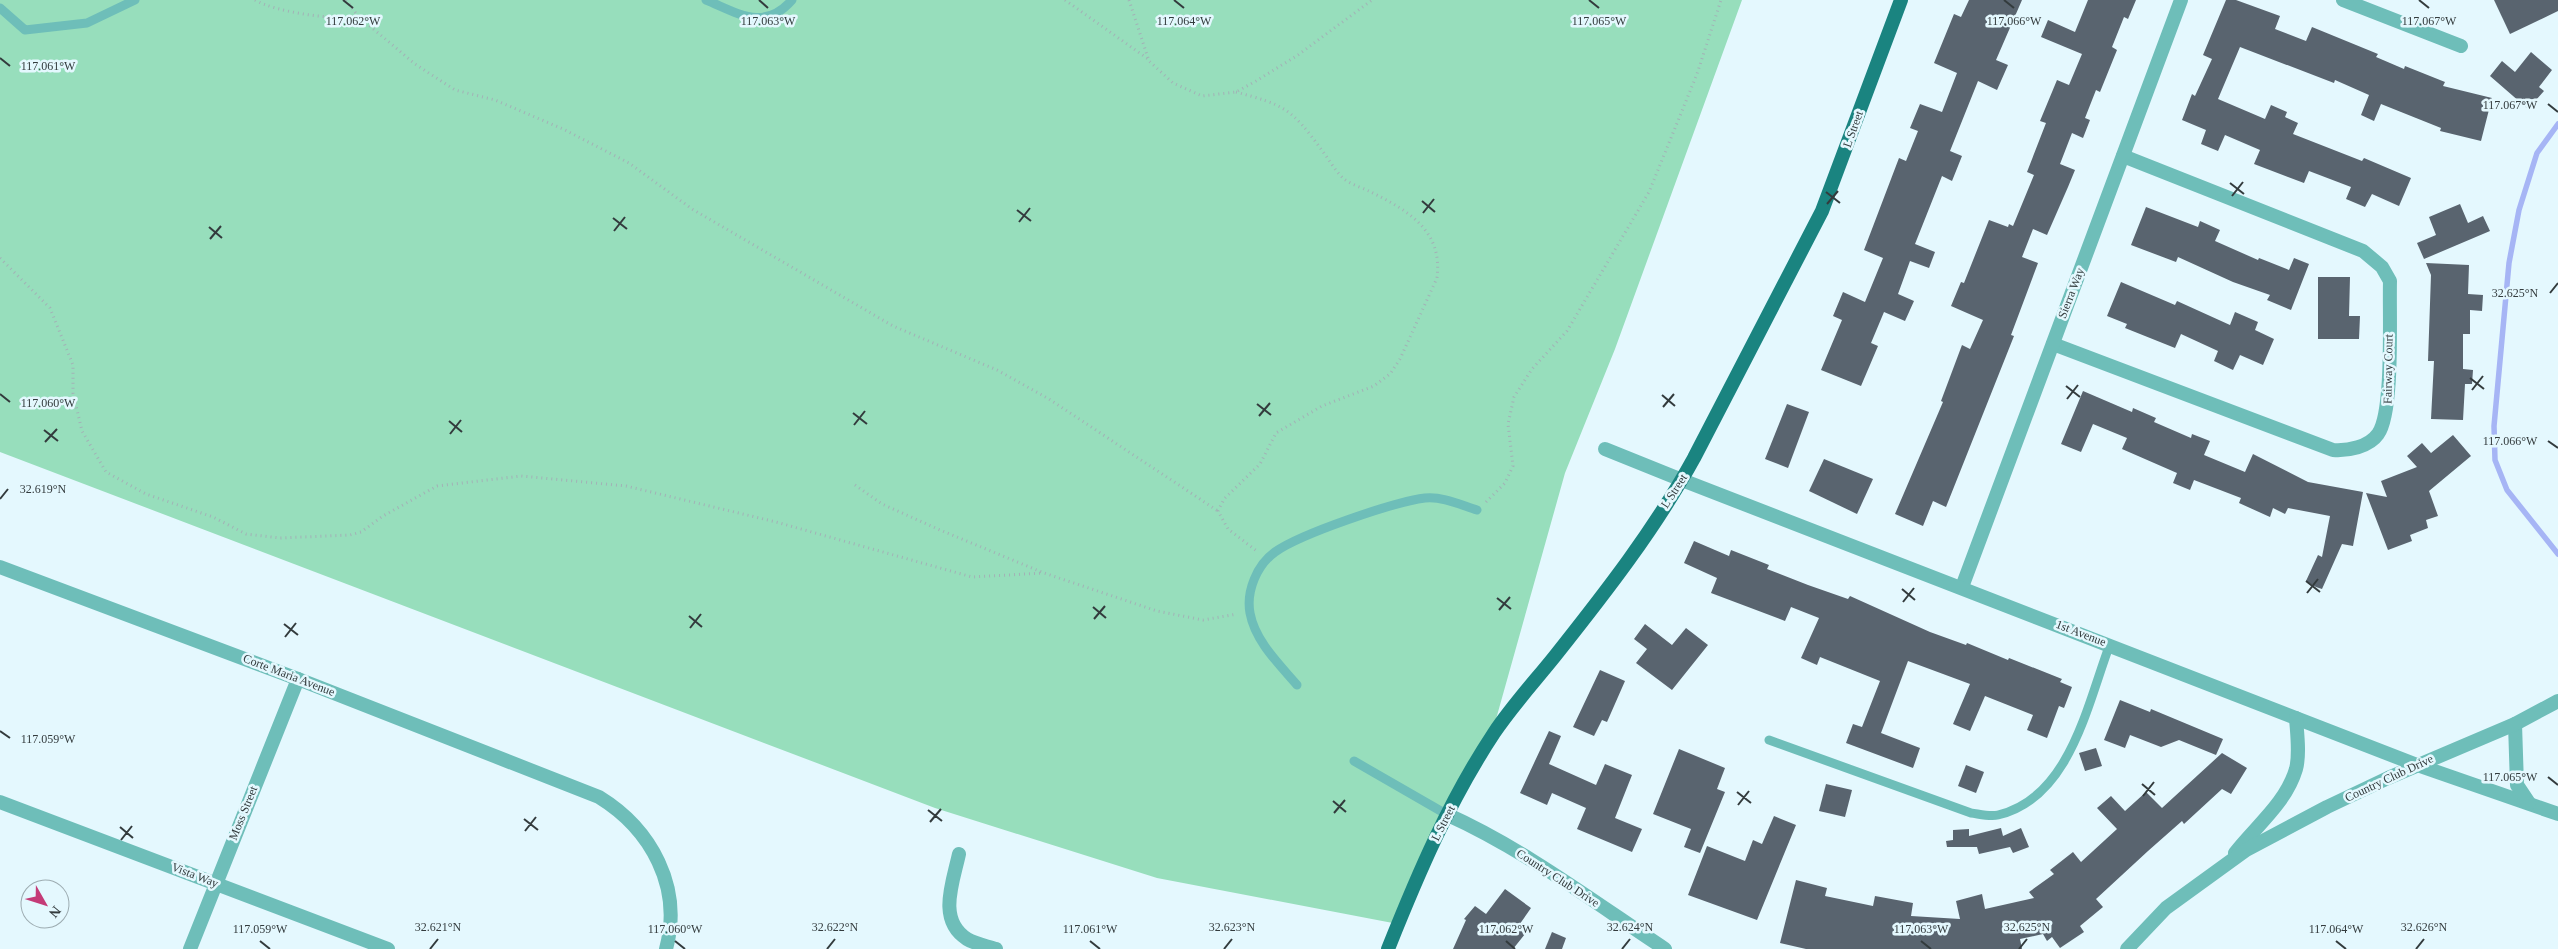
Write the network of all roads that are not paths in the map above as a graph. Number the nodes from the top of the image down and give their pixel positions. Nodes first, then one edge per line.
1 (135, 0) edge
2 (706, 0) edge
3 (792, 0) edge
4 (1901, 0) edge
5 (2181, 0) edge
6 (2342, 0) edge
7 (0, 8) edge
8 (2461, 46) dead end
9 (2123, 156) junction
10 (2052, 344) junction
11 (1605, 449) dead end
12 (1682, 480) junction
13 (1477, 510) road end
14 (0, 567) edge
15 (1962, 587) junction
16 (2110, 644) junction
17 (298, 679) junction
18 (1297, 685) dead end
19 (2558, 701) edge
20 (2296, 718) junction
21 (2515, 724) junction
22 (1768, 740) dead end
23 (1354, 761) dead end
24 (2417, 765) junction
25 (0, 802) edge
26 (2529, 804) junction
27 (1446, 814) junction
28 (2558, 814) edge
29 (959, 854) dead end
30 (2225, 866) junction
31 (215, 882) junction
32 (190, 949) edge
33 (388, 949) edge
34 (666, 949) edge
35 (996, 949) edge
36 (1388, 949) edge
37 (1665, 949) edge
38 (2127, 949) edge

1 - 7 lane
2 - 3 lane
4 - 12 main road, L Street
5 - 9 street, Sierra Way
6 - 8 street
9 - 10 street, Sierra Way
9 - 10 street, Fairway Court
10 - 15 street, Sierra Way
11 - 12 street, 1st Avenue
12 - 15 street, 1st Avenue
12 - 27 main road, L Street
13 - 18 lane
14 - 17 street, Corte Maria Avenue
15 - 16 street, 1st Avenue
16 - 20 street, 1st Avenue
16 - 22 lane
17 - 31 street, Moss Street
17 - 34 street, Corte Maria Avenue
19 - 21 street, Country Club Drive
20 - 24 street, 1st Avenue
20 - 30 street, Country Club Drive
21 - 24 street, Country Club Drive
21 - 26 street
23 - 27 lane
24 - 26 street, 1st Avenue
24 - 30 street, Country Club Drive
25 - 31 street, Vista Way
26 - 28 street, 1st Avenue
27 - 36 main road, L Street
27 - 37 street, Country Club Drive
29 - 35 street
30 - 38 street, Country Club Drive
31 - 32 street, Moss Street
31 - 33 street, Vista Way

